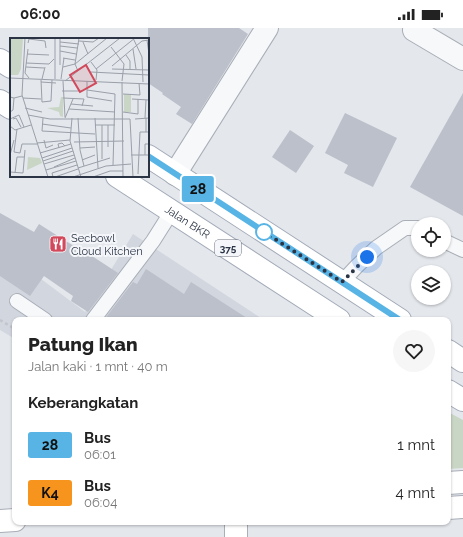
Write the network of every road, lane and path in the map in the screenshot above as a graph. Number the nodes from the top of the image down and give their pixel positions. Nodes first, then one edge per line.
1 (266, 28) edge
2 (414, 30) dead end
3 (463, 59) edge
4 (0, 60) edge
5 (10, 66) edge
6 (0, 101) edge
7 (10, 107) edge
8 (149, 157) edge
9 (175, 174) junction
10 (119, 177) edge
11 (172, 211) junction
12 (411, 228) edge
13 (451, 244) edge
14 (463, 250) edge
15 (342, 282) junction
16 (16, 301) dead end
17 (40, 317) edge
18 (95, 317) edge
19 (334, 317) edge
20 (395, 317) edge
21 (0, 320) edge
22 (12, 327) edge
23 (451, 353) edge
24 (463, 361) edge
25 (451, 393) edge
26 (463, 400) edge
27 (463, 482) edge
28 (451, 483) edge
29 (463, 507) edge
30 (451, 508) edge
31 (12, 520) edge
32 (0, 521) edge
33 (236, 525) edge
34 (236, 537) edge

1 - 9 street
2 - 3 street
4 - 5 main road
6 - 7 main road
8 - 9 main road
9 - 15 main road
10 - 11 main road, Jalan BKR / 375
11 - 18 lane
11 - 19 main road, Jalan BKR / 375
12 - 15 lane
13 - 14 lane
15 - 20 main road
16 - 17 lane
21 - 22 path
23 - 24 main road
25 - 26 main road
27 - 28 main road
29 - 30 main road
31 - 32 main road
33 - 34 main road

